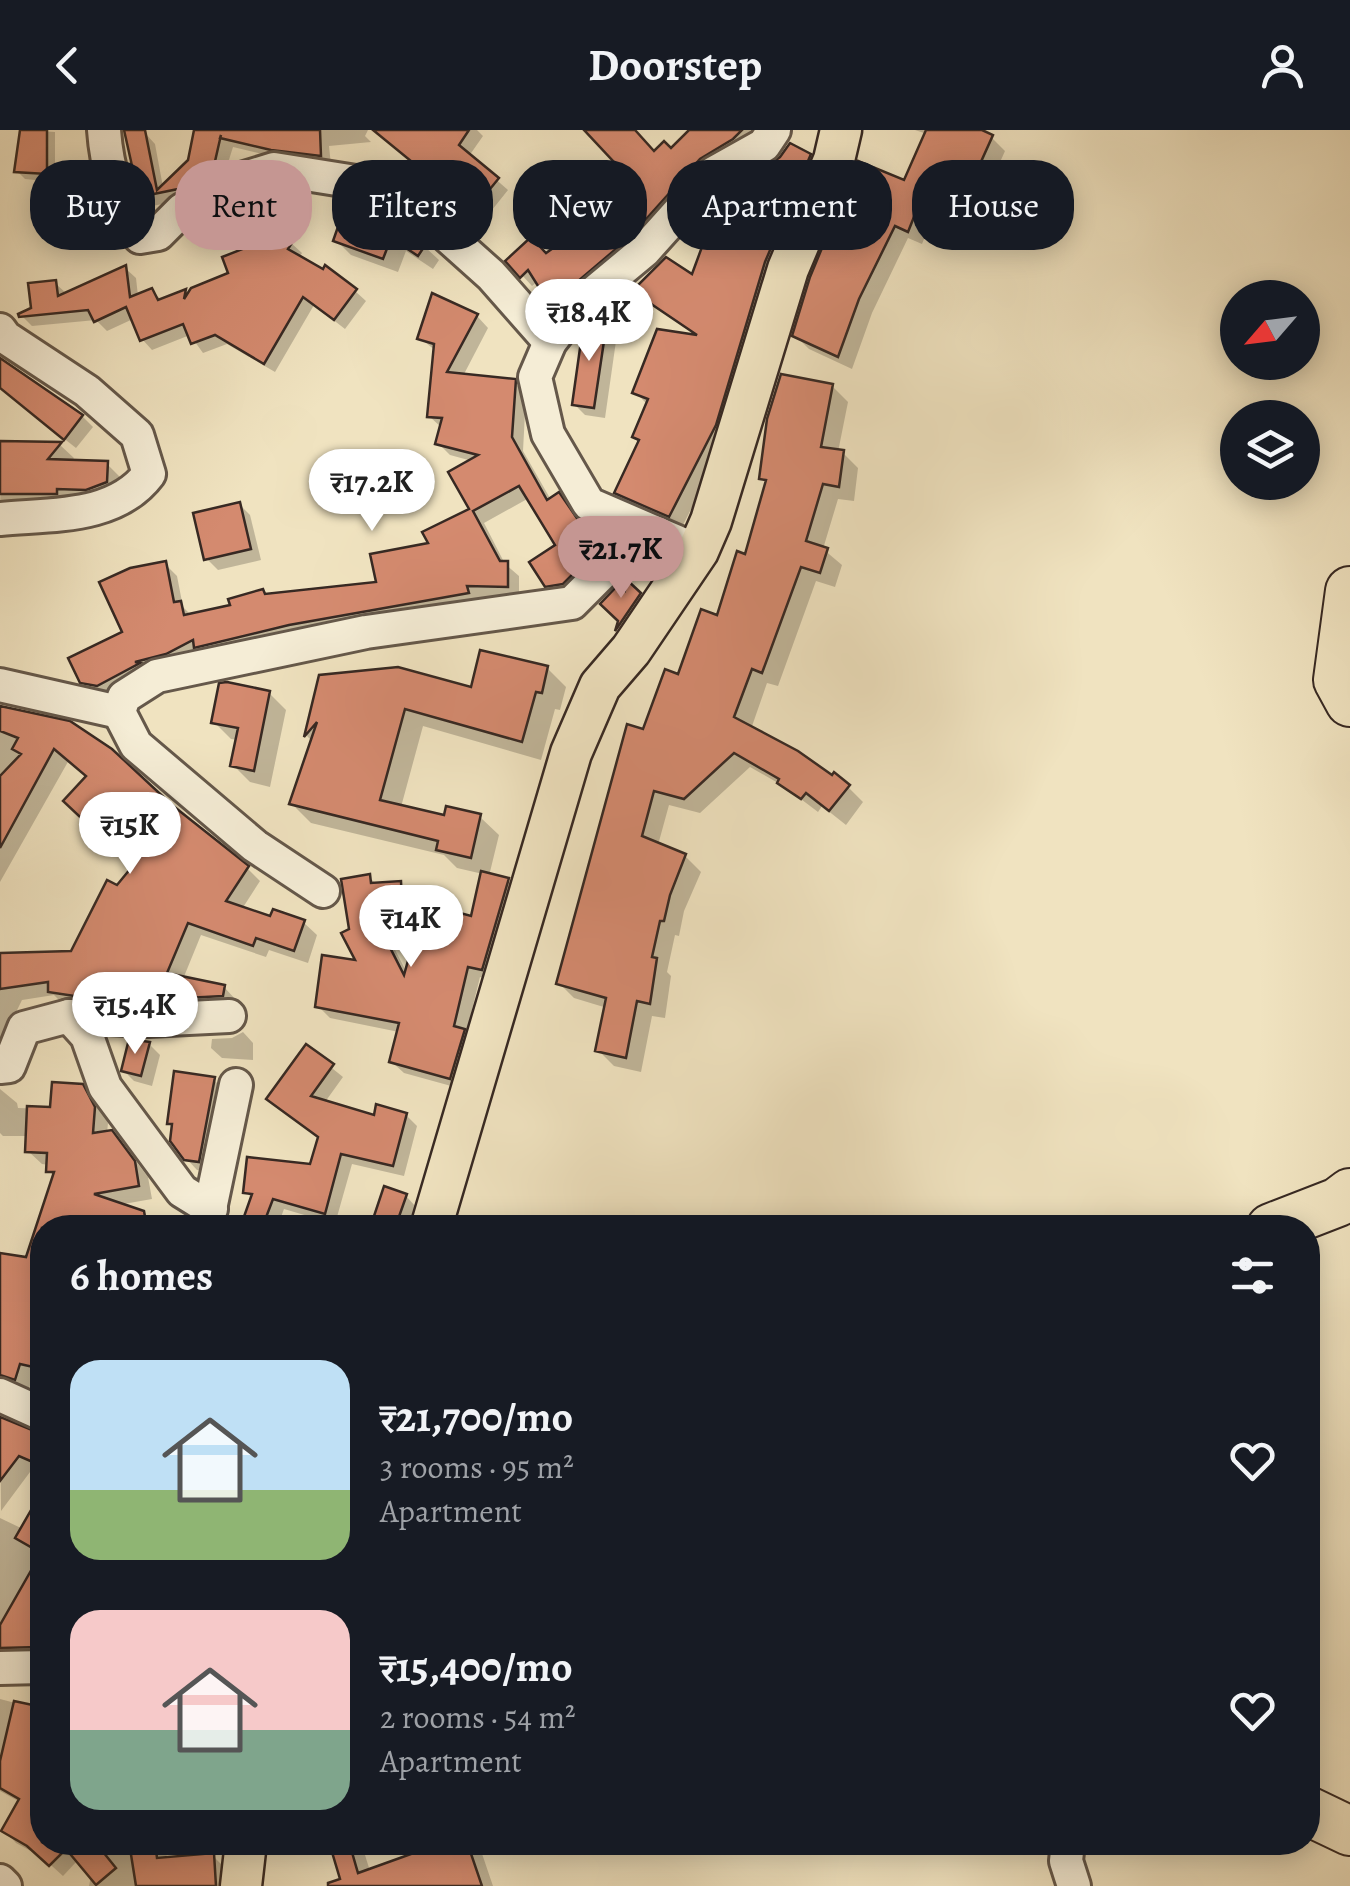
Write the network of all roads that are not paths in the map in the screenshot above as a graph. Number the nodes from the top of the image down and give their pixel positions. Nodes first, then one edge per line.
1 (104, 130) edge
2 (774, 130) edge
3 (841, 130) edge
4 (0, 330) edge
5 (550, 342) junction
6 (0, 519) edge
7 (623, 520) junction
8 (698, 551) junction
9 (1350, 591) edge
10 (0, 685) edge
11 (1350, 702) edge
12 (118, 712) junction
13 (323, 891) dead end
14 (69, 1016) junction
15 (229, 1016) dead end
16 (0, 1067) edge
17 (236, 1084) dead end
18 (1350, 1193) edge
19 (206, 1215) edge
20 (210, 1215) edge
21 (435, 1215) edge
22 (1304, 1215) edge
23 (0, 1396) edge
24 (30, 1409) edge
25 (30, 1667) edge
26 (0, 1668) edge
27 (1320, 1816) edge
28 (1350, 1831) edge
29 (245, 1855) edge
30 (1067, 1855) edge
31 (241, 1886) edge
32 (1074, 1886) edge

1 - 5 street
2 - 5 street
3 - 8 main road
4 - 6 street
5 - 7 street
7 - 8 street
7 - 12 street
8 - 21 main road
9 - 11 highway
10 - 12 street
12 - 13 street
14 - 15 street
14 - 16 street
14 - 19 street
17 - 20 street
18 - 22 highway
23 - 24 street
25 - 26 street
27 - 28 highway
29 - 31 main road
30 - 32 street

